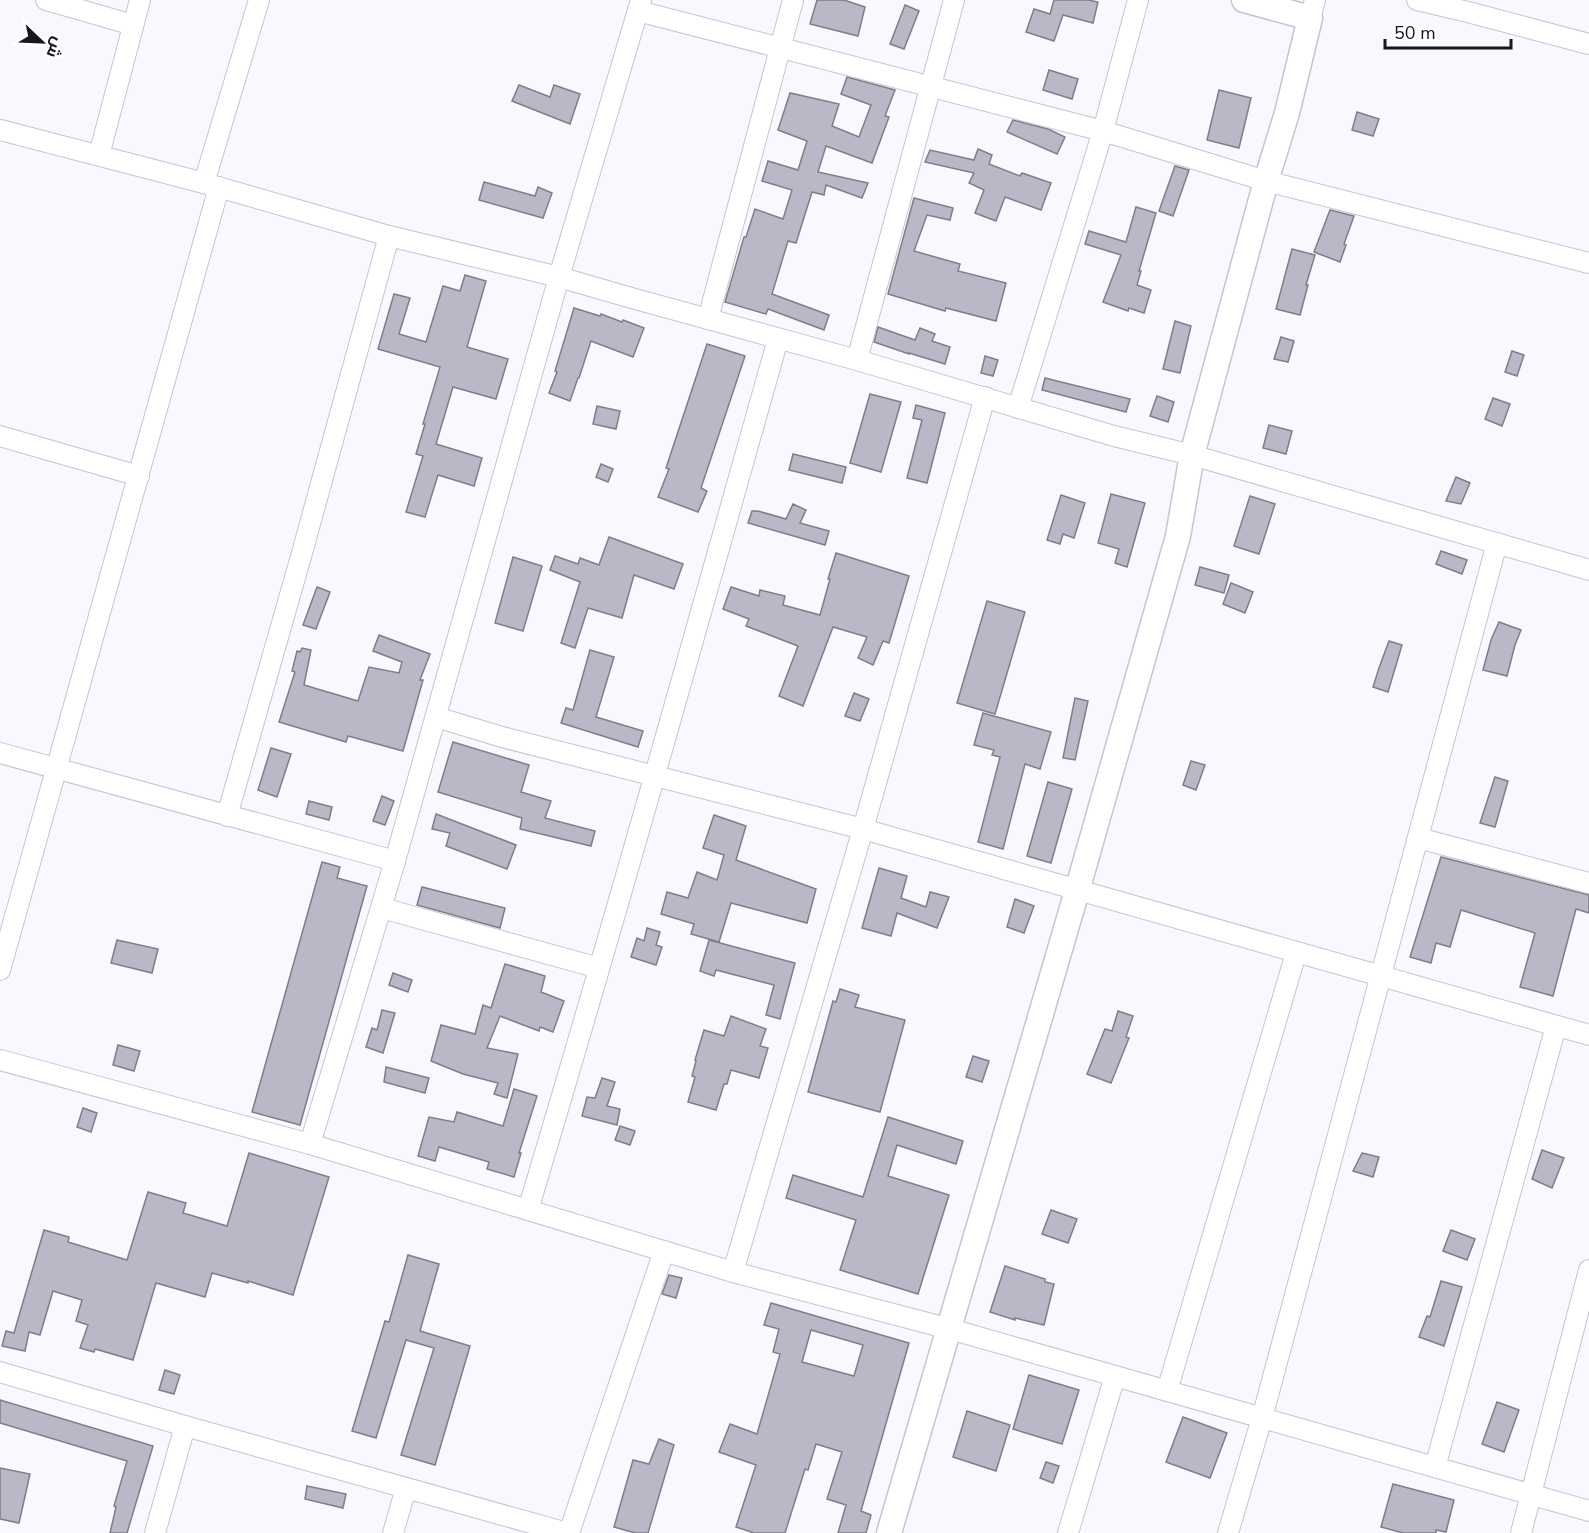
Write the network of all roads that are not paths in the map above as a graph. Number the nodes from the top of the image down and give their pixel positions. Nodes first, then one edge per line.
1 (46, 0) edge
2 (140, 0) edge
3 (260, 0) edge
4 (793, 0) edge
5 (954, 0) edge
6 (1138, 0) edge
7 (1244, 0) edge
8 (1417, 0) edge
9 (639, 6) edge
10 (1470, 6) edge
11 (1312, 9) edge
12 (133, 25) junction
13 (1589, 44) edge
14 (780, 49) junction
15 (931, 87) junction
16 (0, 130) edge
17 (1103, 131) junction
18 (99, 155) junction
19 (1266, 181) junction
20 (212, 185) junction
21 (389, 236) junction
22 (1589, 263) edge
23 (558, 278) junction
24 (708, 320) junction
25 (778, 339) junction
26 (857, 360) junction
27 (985, 398) junction
28 (1018, 408) junction
29 (0, 436) edge
30 (1192, 455) junction
31 (139, 476) junction
32 (1497, 543) junction
33 (1589, 570) edge
34 (435, 717) junction
35 (0, 753) edge
36 (57, 769) junction
37 (655, 777) junction
38 (227, 816) junction
39 (863, 830) junction
40 (1418, 838) junction
41 (395, 861) junction
42 (1589, 883) edge
43 (1077, 891) junction
44 (382, 908) junction
45 (1296, 953) junction
46 (599, 968) junction
47 (0, 970) edge
48 (1381, 977) junction
49 (1556, 1026) junction
50 (1589, 1035) edge
51 (0, 1060) edge
52 (310, 1144) junction
53 (528, 1210) junction
54 (664, 1251) junction
55 (1589, 1270) edge
56 (733, 1272) junction
57 (950, 1329) junction
58 (0, 1372) edge
59 (1115, 1376) junction
60 (1167, 1391) junction
61 (1262, 1418) junction
62 (185, 1426) junction
63 (1435, 1467) junction
64 (406, 1488) junction
65 (1531, 1494) junction
66 (1589, 1511) edge
67 (155, 1533) edge
68 (393, 1533) edge
69 (568, 1533) edge
70 (889, 1533) edge
71 (1068, 1533) edge
72 (1228, 1533) edge
73 (1521, 1533) edge

1 - 12 street
2 - 12 street
3 - 20 street
4 - 14 street
5 - 15 street
6 - 17 street
7 - 11 street
8 - 10 street
9 - 14 street
9 - 23 street
10 - 13 street
11 - 19 street
12 - 18 street
14 - 15 street
14 - 24 street
15 - 17 street
15 - 26 street
16 - 18 street
17 - 19 street
17 - 28 street
18 - 20 street
19 - 22 street
19 - 30 street
20 - 21 street
20 - 31 street
21 - 23 street
21 - 38 street
23 - 24 street
23 - 34 street
24 - 25 street
25 - 26 street
25 - 37 street
26 - 27 street
27 - 28 street
27 - 39 street
28 - 30 street
29 - 31 street
30 - 32 street
30 - 43 street
31 - 36 street
32 - 33 street
32 - 40 street
34 - 37 street
34 - 41 street
35 - 36 street
36 - 38 street
36 - 47 street
37 - 39 street
37 - 46 street
38 - 41 street
39 - 43 street
39 - 56 street
40 - 42 street
40 - 48 street
41 - 44 street
43 - 45 street
43 - 57 street
44 - 46 street
44 - 52 street
45 - 48 street
45 - 60 street
46 - 53 street
48 - 49 street
48 - 61 street
49 - 50 street
49 - 63 street
51 - 52 street
52 - 53 street
53 - 54 street
54 - 56 street
54 - 69 street
55 - 65 street
56 - 57 street
57 - 59 street
57 - 70 street
58 - 62 street
59 - 60 street
59 - 71 street
60 - 61 street
61 - 63 street
61 - 72 street
62 - 64 street
62 - 67 street
63 - 65 street
64 - 68 street
64 - 69 street
65 - 66 street
65 - 73 street

